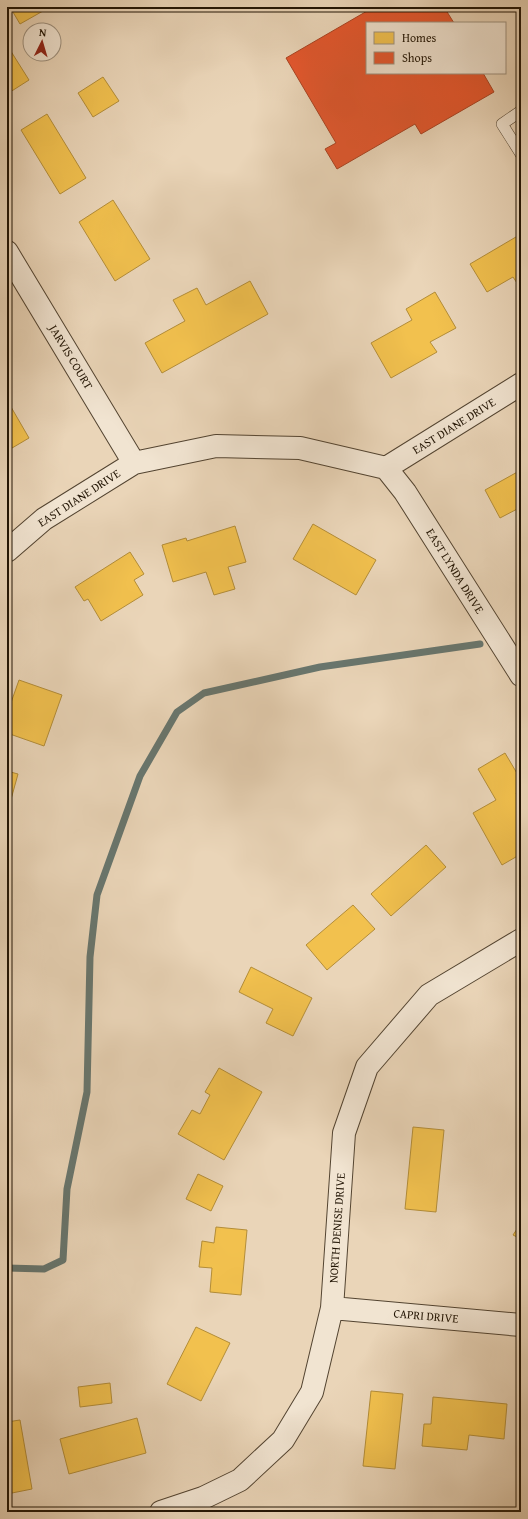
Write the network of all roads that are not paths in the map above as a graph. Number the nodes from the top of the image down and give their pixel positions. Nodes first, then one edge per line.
1 (521, 112) edge
2 (521, 154) edge
3 (7, 252) edge
4 (521, 384) edge
5 (134, 463) junction
6 (386, 468) junction
7 (7, 551) edge
8 (521, 676) edge
9 (521, 940) edge
10 (332, 1308) junction
11 (521, 1325) edge
12 (161, 1512) edge

1 - 2 lane
3 - 5 street, JARVIS COURT
4 - 6 street, EAST DIANE DRIVE
5 - 6 street
5 - 7 street, EAST DIANE DRIVE
6 - 8 street, EAST LYNDA DRIVE
9 - 10 street, NORTH DENISE DRIVE
10 - 11 street, CAPRI DRIVE
10 - 12 street, NORTH DENISE DRIVE

